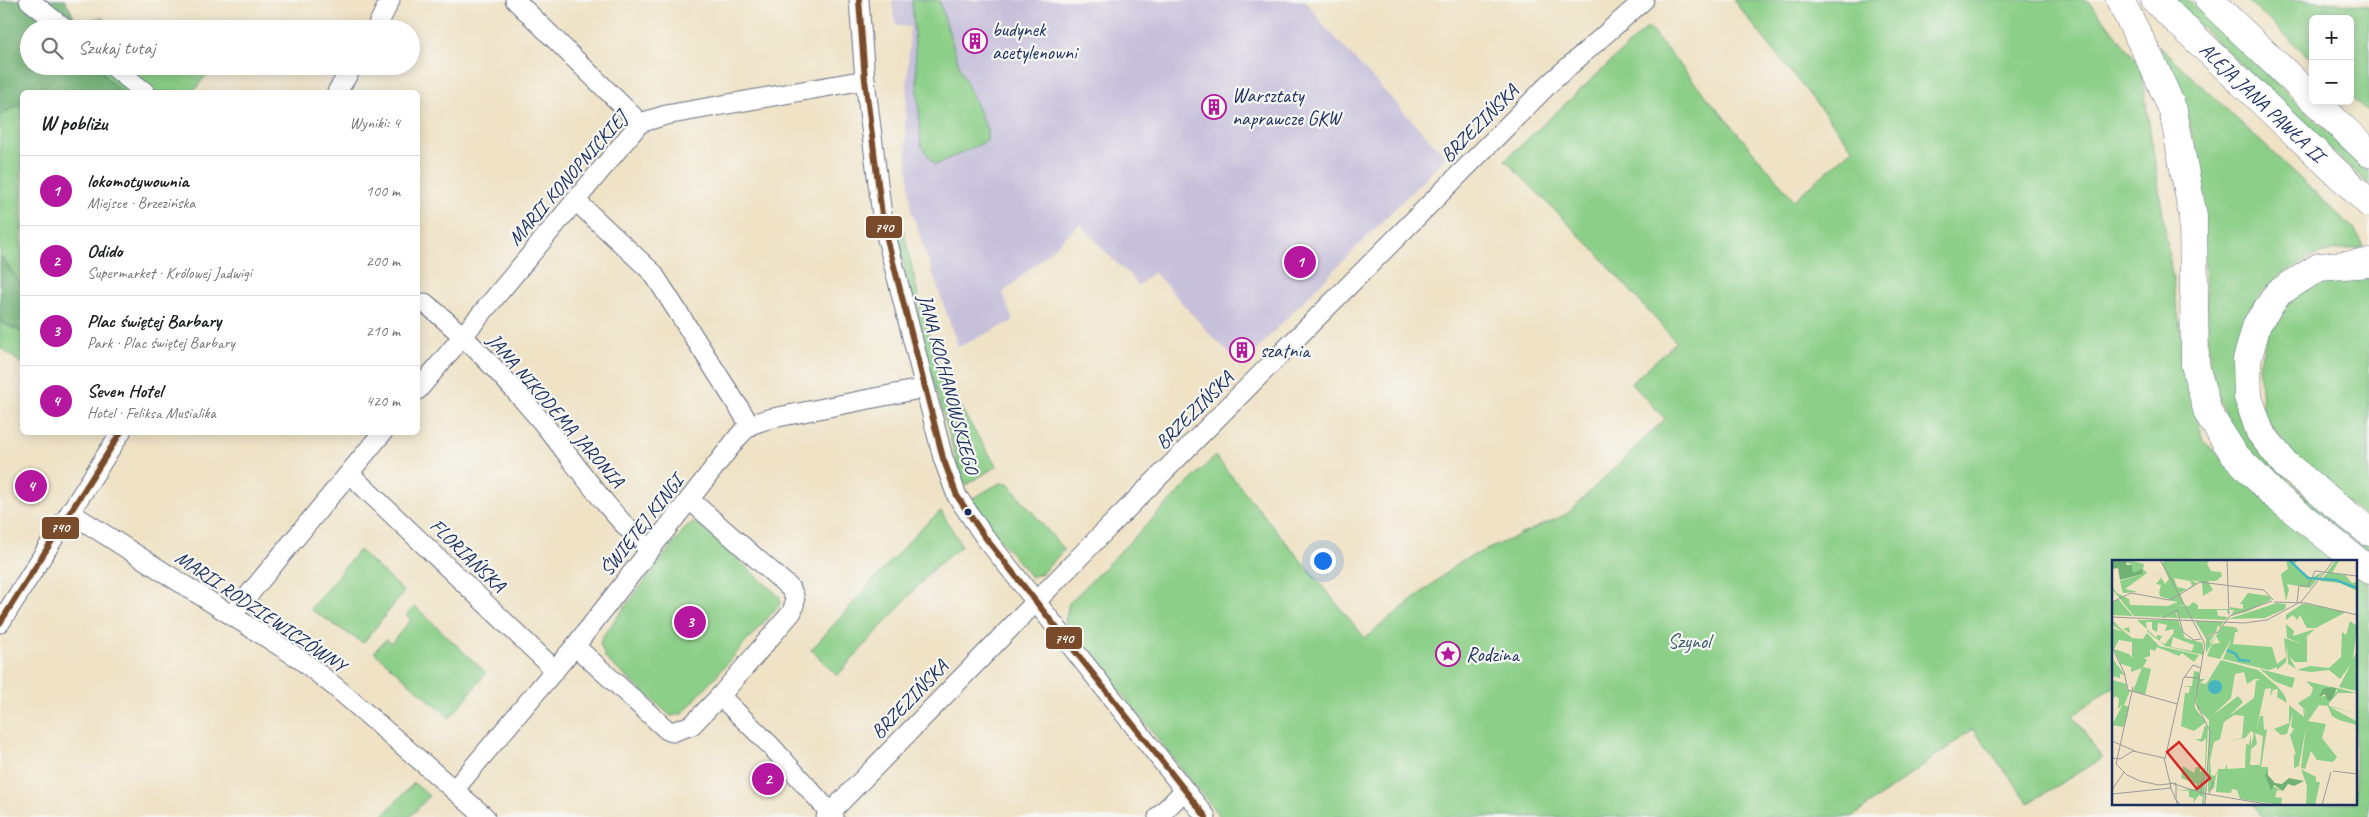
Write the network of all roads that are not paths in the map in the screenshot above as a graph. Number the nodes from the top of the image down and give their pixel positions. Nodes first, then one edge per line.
1 (29, 0) edge
2 (390, 0) edge
3 (515, 0) edge
4 (859, 0) edge
5 (1644, 0) edge
6 (2120, 0) edge
7 (2154, 0) edge
8 (2209, 0) edge
9 (54, 20) edge
10 (380, 20) edge
11 (123, 75) edge
12 (347, 75) edge
13 (865, 80) junction
14 (142, 90) edge
15 (338, 90) edge
16 (2309, 95) edge
17 (2319, 105) edge
18 (640, 123) junction
19 (2369, 153) edge
20 (576, 201) junction
21 (2369, 203) edge
22 (2369, 263) edge
23 (425, 303) dead end
24 (463, 336) junction
25 (420, 388) edge
26 (925, 388) junction
27 (750, 425) junction
28 (119, 435) edge
29 (381, 435) edge
30 (350, 474) junction
31 (690, 500) junction
32 (71, 514) junction
33 (2369, 532) edge
34 (650, 550) junction
35 (2369, 570) edge
36 (1036, 601) junction
37 (232, 615) junction
38 (0, 623) edge
39 (575, 646) junction
40 (555, 670) junction
41 (720, 696) junction
42 (454, 790) junction
43 (1184, 791) junction
44 (830, 815) edge
45 (485, 817) edge
46 (1158, 817) edge
47 (1206, 817) edge

1 - 9 street
2 - 10 street
3 - 18 street
4 - 13 street, JANA KOCHANOWSKIEGO
5 - 36 street, BRZEZIŃSKA
6 - 35 main road
7 - 21 main road, ALEJA JANA PAWŁA II
8 - 16 main road, ALEJA JANA PAWŁA II
11 - 14 street
12 - 15 street
13 - 18 street, MARII KONOPNICKIEJ
13 - 26 street, JANA KOCHANOWSKIEGO
17 - 19 main road, ALEJA JANA PAWŁA II
18 - 20 street, MARII KONOPNICKIEJ
20 - 24 street, MARII KONOPNICKIEJ
20 - 27 street
22 - 33 main road
23 - 24 street, JANA NIKODEMA JARONIA
24 - 25 street, MARII KONOPNICKIEJ
24 - 34 street, JANA NIKODEMA JARONIA
26 - 27 street
26 - 36 street, JANA KOCHANOWSKIEGO
27 - 31 street, ŚWIĘTEJ KINGI
28 - 32 street
29 - 30 street
30 - 37 street
30 - 40 street, FLORIAŃSKA
31 - 34 street, ŚWIĘTEJ KINGI
31 - 41 street
32 - 37 street, MARII RODZIEWICZÓWNY
32 - 38 street
34 - 39 street, ŚWIĘTEJ KINGI
36 - 43 street, JANA KOCHANOWSKIEGO
36 - 44 street, BRZEZIŃSKA
37 - 42 street, MARII RODZIEWICZÓWNY
39 - 40 street, ŚWIĘTEJ KINGI
39 - 41 street
40 - 42 street, ŚWIĘTEJ KINGI
41 - 44 street
42 - 45 street, MARII RODZIEWICZÓWNY
43 - 46 street
43 - 47 street, JANA KOCHANOWSKIEGO

